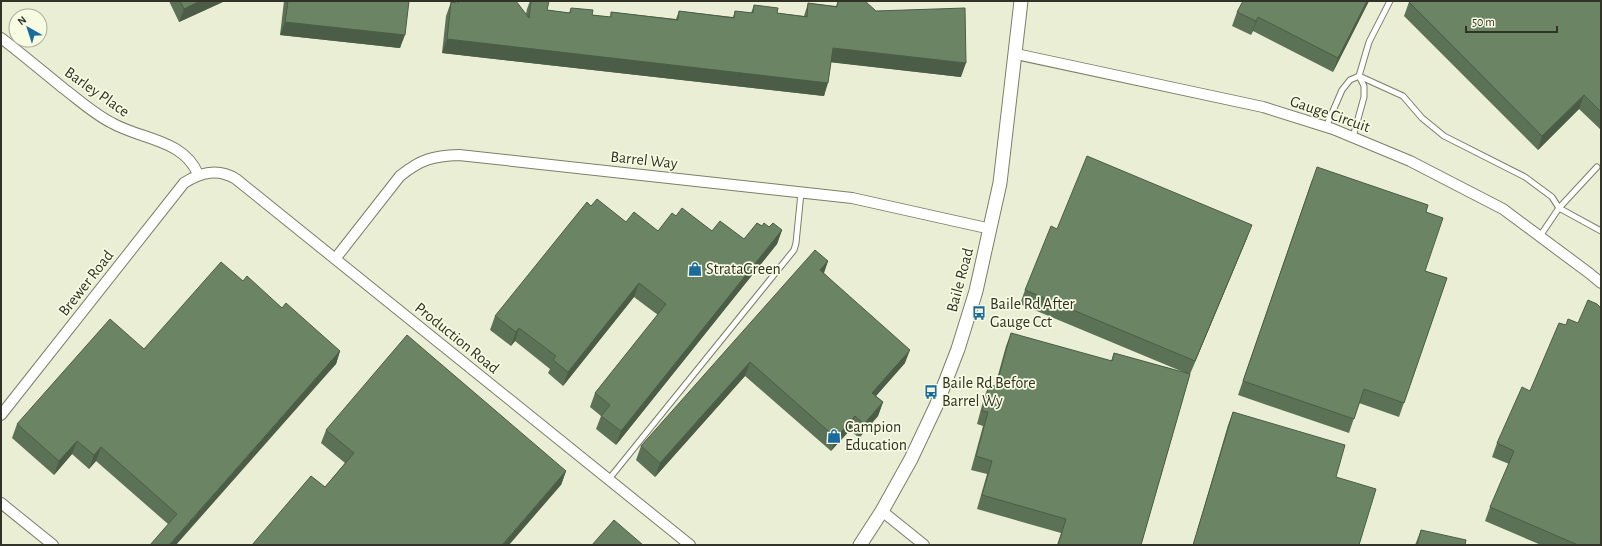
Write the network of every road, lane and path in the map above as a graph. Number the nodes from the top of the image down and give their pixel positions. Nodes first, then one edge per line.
1 (1021, 1) edge
2 (1390, 1) edge
3 (1, 38) edge
4 (1016, 54) junction
5 (1359, 76) junction
6 (1326, 127) junction
7 (1353, 137) junction
8 (1597, 167) dead end
9 (198, 174) junction
10 (801, 193) junction
11 (1559, 208) junction
12 (991, 229) junction
13 (1601, 231) edge
14 (1540, 236) junction
15 (335, 259) junction
16 (1601, 283) edge
17 (1, 415) edge
18 (609, 480) junction
19 (1, 503) edge
20 (882, 511) junction
21 (53, 545) edge
22 (690, 545) edge
23 (860, 545) edge
24 (924, 545) edge

1 - 4 street, Baile Road
2 - 5 lane
3 - 9 street, Barley Place
4 - 6 street, Gauge Circuit
4 - 12 street, Baile Road
5 - 6 lane
5 - 7 lane
5 - 11 lane
6 - 7 street, Gauge Circuit
7 - 14 street, Gauge Circuit
8 - 11 lane
9 - 15 street, Production Road
9 - 17 street, Brewer Road
10 - 12 street, Barrel Way
10 - 15 street, Barrel Way
10 - 18 lane
11 - 13 lane
11 - 14 lane
12 - 20 street, Baile Road
14 - 16 street, Gauge Circuit
15 - 18 street, Production Road
18 - 22 street, Production Road
19 - 21 street
20 - 23 street, Baile Road
20 - 24 street

